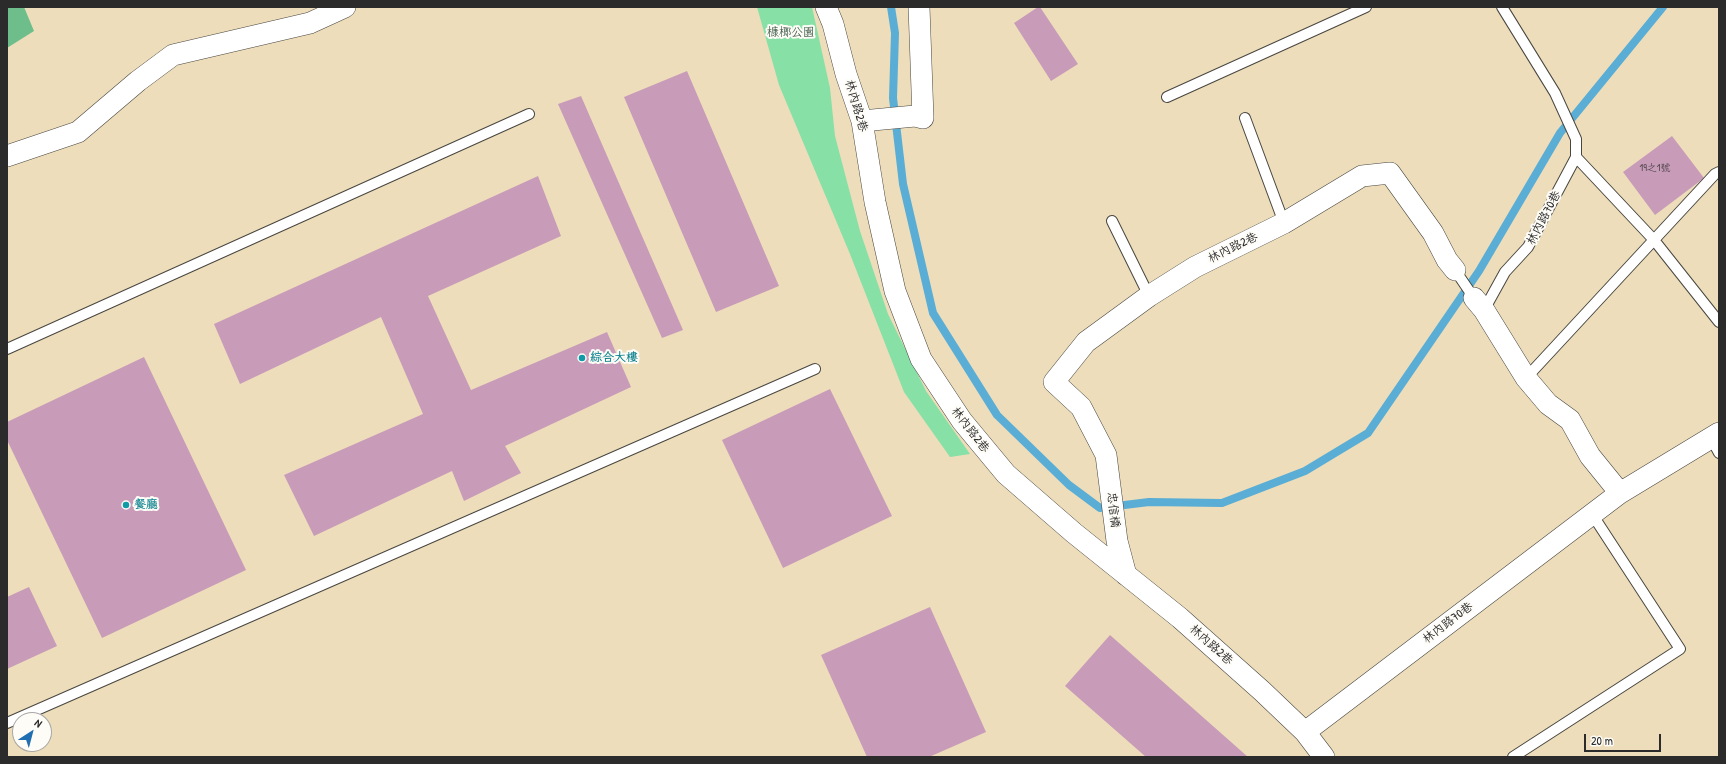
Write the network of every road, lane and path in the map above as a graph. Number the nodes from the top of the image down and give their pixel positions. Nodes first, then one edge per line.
1 (345, 7) edge
2 (826, 7) edge
3 (919, 7) edge
4 (1366, 7) edge
5 (1502, 7) edge
6 (1168, 96) dead end
7 (529, 114) dead end
8 (1245, 118) dead end
9 (862, 121) junction
10 (7, 156) edge
11 (1576, 157) junction
12 (1719, 172) edge
13 (1112, 221) dead end
14 (1284, 223) junction
15 (1654, 240) junction
16 (1455, 270) joint
17 (1150, 296) junction
18 (1479, 304) junction
19 (1719, 322) edge
20 (7, 349) edge
21 (815, 369) dead end
22 (1526, 378) junction
23 (1716, 441) edge
24 (1109, 480) joint
25 (1620, 493) junction
26 (1592, 514) junction
27 (1126, 575) junction
28 (7, 723) edge
29 (1305, 732) junction
30 (1324, 757) edge
31 (1513, 757) edge

1 - 10 street
2 - 9 street, 林內路2巷
3 - 9 street
4 - 6 lane
5 - 11 lane, 林內路70巷
7 - 20 lane
8 - 14 lane
9 - 27 street, 林內路2巷
11 - 15 lane
11 - 18 lane, 林內路70巷
12 - 15 lane
13 - 17 lane
14 - 16 street, 林內路2巷
14 - 17 street, 林內路2巷
15 - 19 lane
15 - 22 lane
16 - 18 lane
17 - 24 street, 林內路2巷
18 - 22 street
21 - 28 lane
22 - 25 street
23 - 25 street, 林內路70巷
24 - 27 street, 忠信橋
25 - 26 street, 林內路70巷
26 - 29 street, 林內路70巷
26 - 31 lane
27 - 29 street, 林內路2巷
29 - 30 street, 林內路2巷

